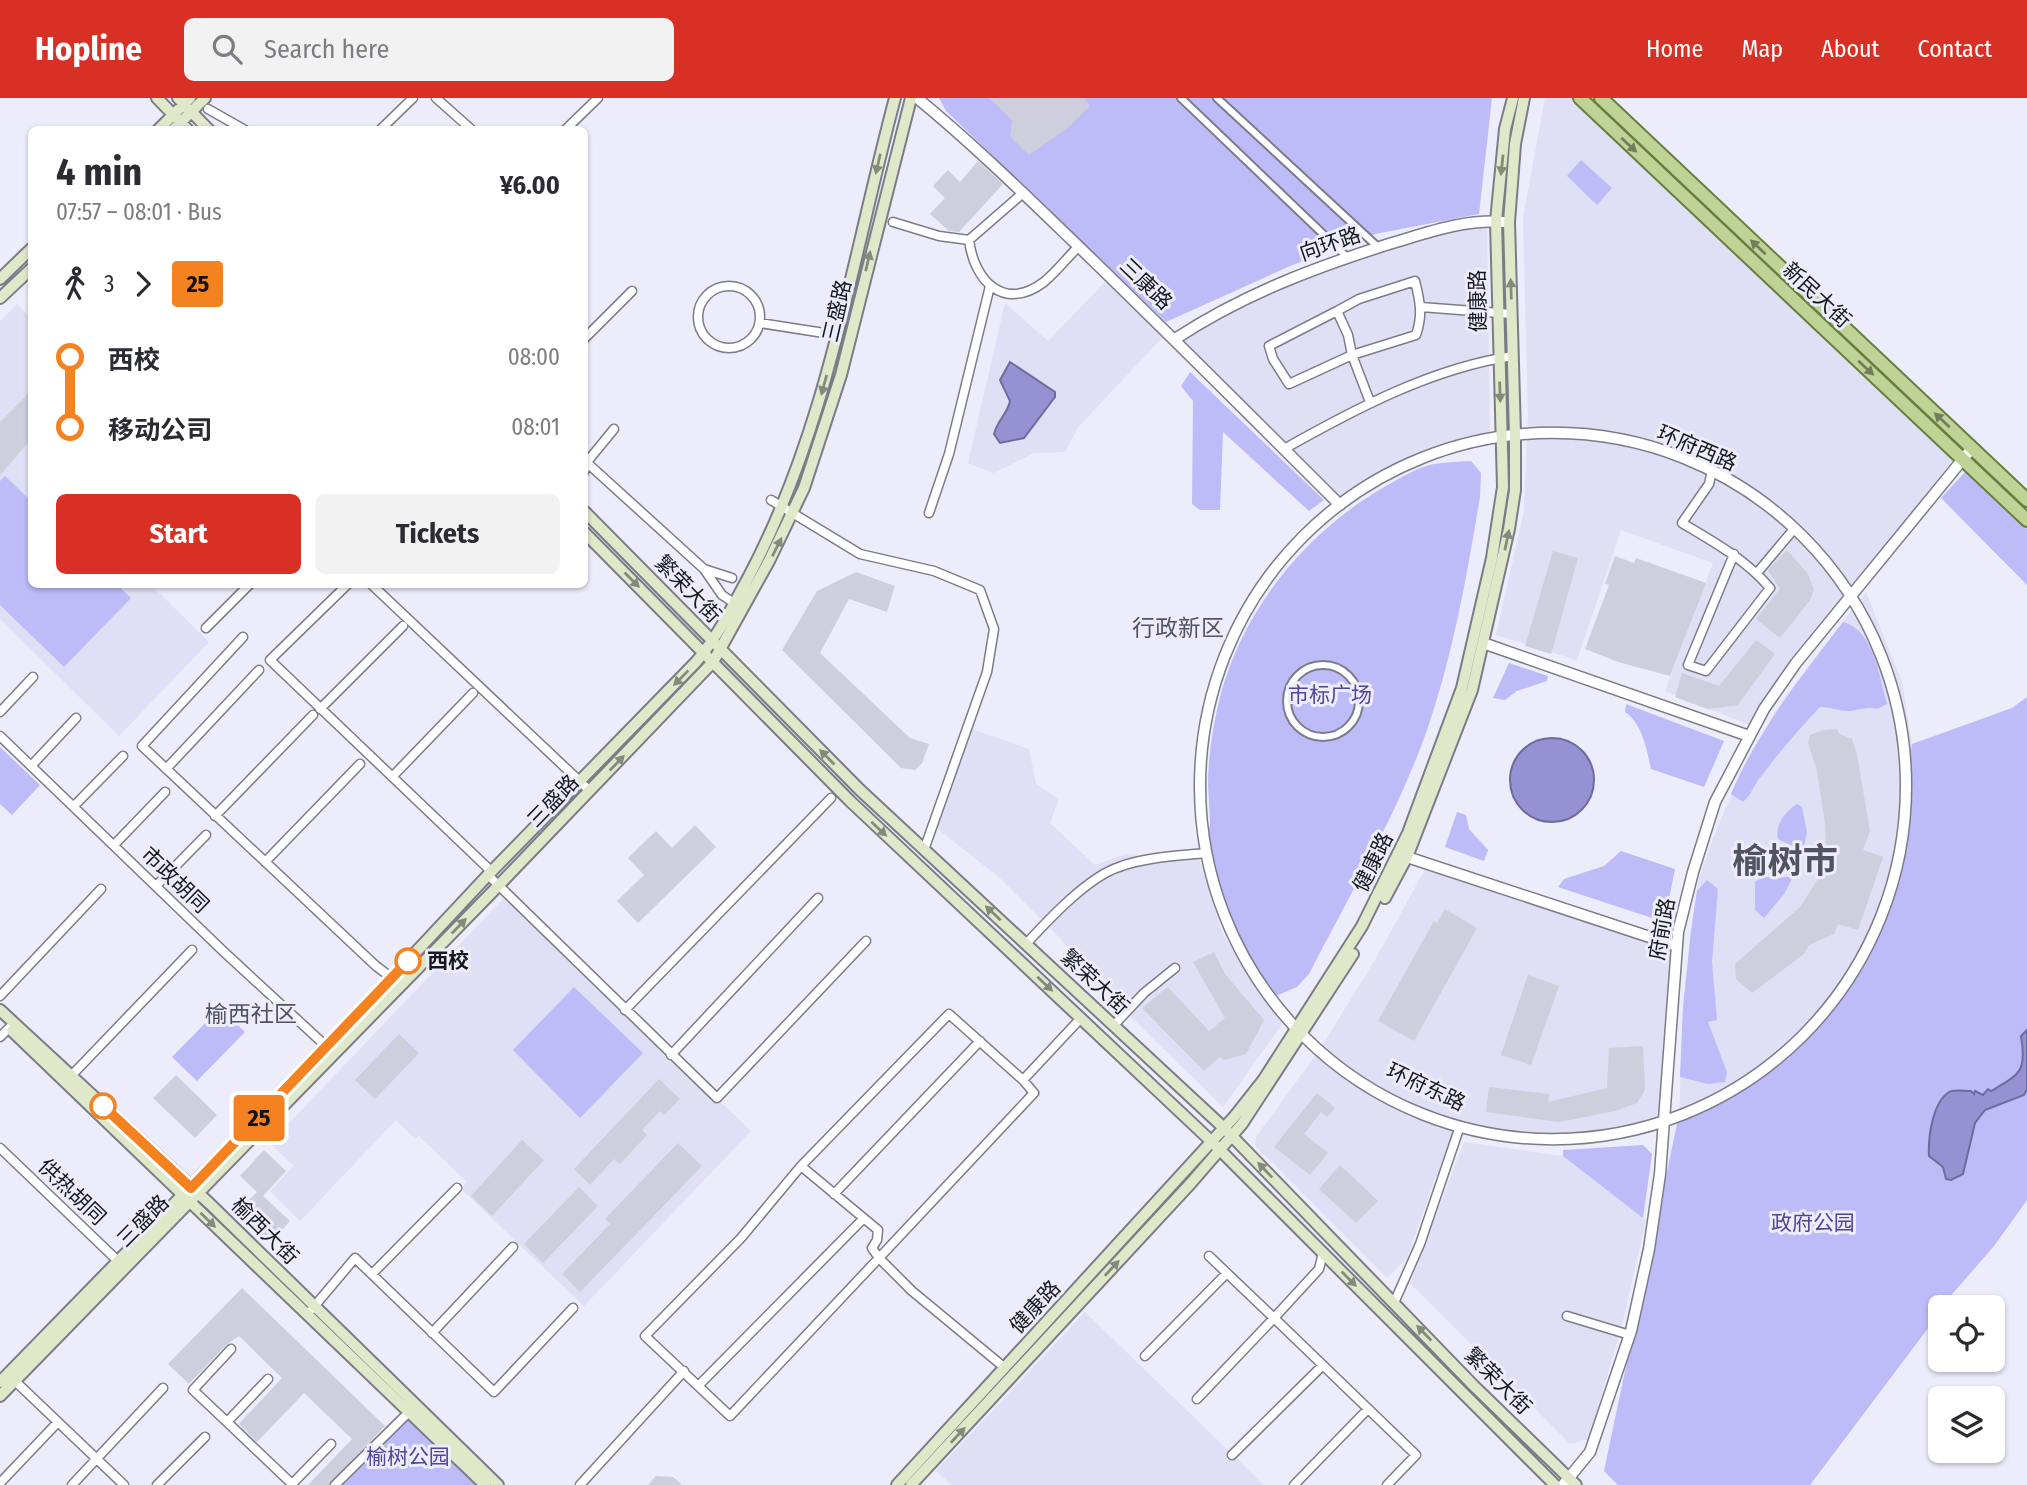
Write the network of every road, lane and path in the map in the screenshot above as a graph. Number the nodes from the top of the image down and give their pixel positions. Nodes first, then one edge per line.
1 (156, 98) edge
2 (413, 98) edge
3 (436, 98) edge
4 (598, 98) edge
5 (895, 98) edge
6 (911, 98) edge
7 (917, 98) edge
8 (1181, 98) edge
9 (1217, 98) edge
10 (1513, 98) edge
11 (1524, 98) edge
12 (1580, 98) edge
13 (1601, 98) edge
14 (186, 103) edge
15 (206, 104) edge
16 (179, 124) edge
17 (206, 126) edge
18 (239, 126) edge
19 (384, 126) edge
20 (468, 126) edge
21 (569, 126) edge
22 (1023, 193) junction
23 (1496, 221) junction
24 (892, 222) dead end
25 (1509, 222) junction
26 (969, 240) junction
27 (1079, 246) junction
28 (1379, 248) junction
29 (28, 252) edge
30 (1347, 257) junction
31 (28, 272) edge
32 (0, 279) edge
33 (990, 286) junction
34 (632, 291) dead end
35 (0, 298) edge
36 (1421, 307) junction
37 (1337, 311) junction
38 (1498, 313) junction
39 (1511, 314) junction
40 (760, 323) junction
41 (824, 333) dead end
42 (588, 335) edge
43 (1175, 339) junction
44 (1352, 355) junction
45 (1513, 356) junction
46 (1499, 358) junction
47 (1370, 402) junction
48 (614, 429) dead end
49 (1515, 435) junction
50 (1501, 437) junction
51 (1972, 448) junction
52 (1284, 449) junction
53 (1962, 458) junction
54 (588, 459) edge
55 (588, 463) edge
56 (1712, 471) junction
57 (771, 500) dead end
58 (2027, 500) edge
59 (1340, 505) junction
60 (783, 506) junction
61 (794, 512) junction
62 (929, 513) dead end
63 (588, 514) edge
64 (2027, 520) edge
65 (1794, 529) junction
66 (588, 536) edge
67 (1734, 554) junction
68 (704, 569) junction
69 (1757, 573) junction
70 (732, 578) dead end
71 (246, 588) edge
72 (344, 588) edge
73 (375, 588) edge
74 (1851, 597) junction
75 (734, 603) junction
76 (403, 626) dead end
77 (206, 628) dead end
78 (243, 637) dead end
79 (1483, 643) junction
80 (717, 645) junction
81 (1227, 651) joint
82 (704, 653) junction
83 (713, 662) junction
84 (1333, 666) joint
85 (259, 670) dead end
86 (33, 677) dead end
87 (473, 693) dead end
88 (320, 709) junction
89 (0, 712) edge
90 (313, 715) dead end
91 (76, 718) dead end
92 (0, 736) edge
93 (1749, 736) junction
94 (123, 755) dead end
95 (360, 764) dead end
96 (31, 766) junction
97 (166, 769) junction
98 (393, 776) junction
99 (581, 782) junction
100 (590, 790) junction
101 (165, 792) dead end
102 (831, 798) dead end
103 (74, 806) junction
104 (215, 816) junction
105 (206, 835) dead end
106 (114, 845) junction
107 (924, 850) junction
108 (1206, 853) junction
109 (1407, 857) junction
110 (265, 862) junction
111 (490, 874) junction
112 (156, 886) junction
113 (499, 886) junction
114 (102, 889) dead end
115 (818, 898) dead end
116 (1877, 928) joint
117 (866, 941) dead end
118 (1026, 944) junction
119 (1677, 946) junction
120 (192, 950) dead end
121 (1175, 968) dead end
122 (393, 978) junction
123 (0, 996) edge
124 (0, 1010) edge
125 (625, 1010) junction
126 (1081, 1018) junction
127 (0, 1019) edge
128 (1114, 1025) junction
129 (9, 1028) junction
130 (1298, 1034) junction
131 (0, 1037) edge
132 (980, 1041) junction
133 (327, 1047) junction
134 (671, 1055) junction
135 (71, 1076) junction
136 (1023, 1080) junction
137 (1665, 1123) junction
138 (1460, 1126) junction
139 (1228, 1132) junction
140 (1216, 1146) junction
141 (0, 1148) edge
142 (801, 1166) junction
143 (457, 1188) dead end
144 (191, 1194) junction
145 (834, 1194) junction
146 (863, 1219) junction
147 (513, 1247) dead end
148 (1323, 1253) junction
149 (1209, 1256) dead end
150 (879, 1258) junction
151 (119, 1262) junction
152 (372, 1274) junction
153 (1226, 1274) junction
154 (1394, 1303) junction
155 (573, 1308) dead end
156 (310, 1310) junction
157 (1567, 1316) dead end
158 (1274, 1318) junction
159 (432, 1333) junction
160 (1630, 1335) junction
161 (231, 1349) dead end
162 (1145, 1356) dead end
163 (1323, 1365) junction
164 (1005, 1368) junction
165 (684, 1371) junction
166 (268, 1380) dead end
167 (15, 1381) junction
168 (0, 1382) edge
169 (699, 1385) junction
170 (163, 1388) dead end
171 (0, 1396) edge
172 (1197, 1399) dead end
173 (1368, 1409) junction
174 (409, 1412) junction
175 (58, 1422) junction
176 (227, 1422) junction
177 (205, 1437) dead end
178 (331, 1444) dead end
179 (1232, 1455) dead end
180 (97, 1459) junction
181 (0, 1483) edge
182 (1570, 1483) edge
183 (72, 1485) edge
184 (124, 1485) edge
185 (157, 1485) edge
186 (292, 1485) edge
187 (335, 1485) edge
188 (485, 1485) edge
189 (498, 1485) edge
190 (580, 1485) edge
191 (897, 1485) edge
192 (911, 1485) edge
193 (1294, 1485) edge
194 (1387, 1485) edge
195 (1555, 1485) edge

1 - 16 main road
2 - 19 street
3 - 20 street
4 - 21 street
5 -> 60 main road, 三盛路
61 -> 6 main road, 三盛路
7 - 22 street, 三康路
8 - 30 street
9 - 28 street
10 -> 23 main road, 健康路
11 - 25 main road, 健康路
12 -> 53 main road, 新民大街
51 -> 13 main road, 新民大街
14 - 15 main road
14 - 16 main road
14 - 17 main road
15 - 18 street
22 - 26 street
22 - 27 street, 三康路
23 - 25 street, 向环路
23 - 28 street, 向环路
23 - 38 main road, 健康路
24 - 26 street
39 -> 25 main road, 健康路
26 - 33 street
27 - 33 street
27 - 43 street, 三康路
28 - 30 street, 向环路
29 - 32 main road
30 - 43 street, 向环路
31 - 35 main road
33 - 62 street
34 - 42 street
36 - 37 street
36 - 38 street
36 - 44 street
37 - 44 street
37 - 44 street
38 - 39 street
38 - 46 main road, 健康路
39 - 45 main road, 健康路
40 - 40 street
40 - 41 street
43 - 52 street, 三康路
44 - 47 street
45 - 46 street
45 - 49 main road, 健康路
46 - 47 street
46 -> 50 main road, 健康路
47 - 52 street
48 - 54 street
49 - 50 street, 环府西路
49 - 56 street, 环府西路
79 -> 49 main road, 健康路
50 - 59 street, 环府西路
50 - 130 main road, 健康路
51 - 53 street, 府前路
51 - 58 main road, 新民大街
52 - 59 street, 三康路
53 - 64 main road, 新民大街
53 - 74 street, 府前路
55 - 68 street
56 - 65 street, 环府西路
56 - 67 street
57 - 60 street
59 - 81 street, 环府西路
60 - 61 street
60 - 75 main road, 三盛路
80 -> 61 main road, 三盛路
61 - 107 street
63 - 80 main road, 繁荣大街
65 - 69 street
65 - 74 street, 环府西路
66 -> 82 main road, 繁荣大街
67 - 69 street
67 - 69 street
68 - 70 street
68 - 75 street
71 - 77 street
72 - 88 street
73 - 99 street
74 - 93 street, 府前路
74 - 116 street, 环府西路
75 - 80 main road, 三盛路
76 - 88 street
78 - 97 street
79 - 93 street
79 - 109 main road, 健康路
80 - 82 main road, 三盛路
80 - 83 main road, 三盛路
107 -> 80 main road, 繁荣大街
81 - 108 street, 环府东路
82 - 83 main road, 繁荣大街
82 -> 99 main road, 三盛路
100 -> 83 main road, 三盛路
83 -> 126 main road, 繁荣大街
84 - 84 street
85 - 97 street
86 - 89 street
87 - 98 street
88 - 98 street
90 - 104 street
91 - 96 street
92 - 96 street, 市政胡同
93 - 119 street, 府前路
94 - 103 street
95 - 110 street
96 - 103 street, 市政胡同
97 - 104 street
98 - 111 street
99 - 100 street
99 - 111 main road, 三盛路
100 - 113 main road, 三盛路
101 - 106 street
102 - 125 street
103 - 106 street, 市政胡同
104 - 110 street
105 - 112 street
106 - 112 street, 市政胡同
118 -> 107 main road, 繁荣大街
108 - 118 street
108 - 130 street, 环府东路
109 - 119 street
109 - 130 main road, 健康路
110 - 122 street
111 - 113 street
111 - 122 main road, 三盛路
112 - 133 street, 市政胡同
113 - 125 street
144 -> 113 main road, 三盛路
114 - 123 street
115 - 134 street
116 - 137 street, 环府东路
117 - 134 street
118 - 128 main road, 繁荣大街
119 - 137 street, 府前路
120 - 135 street
121 - 128 street
122 - 133 main road, 三盛路
124 - 135 main road, 榆西大街
125 - 134 street
126 - 136 street
126 - 140 main road, 繁荣大街
127 - 129 main road, 榆西大街
128 - 139 main road, 繁荣大街
129 - 131 street
129 - 144 main road, 榆西大街
130 - 138 street, 环府东路
130 - 139 main road, 健康路
132 - 136 street
132 - 142 street
132 - 145 street
133 - 144 main road, 三盛路
135 - 144 main road, 榆西大街
136 - 150 street
137 - 138 street, 环府东路
137 - 160 street, 府前路
138 - 154 street
139 - 140 main road, 健康路
154 -> 139 main road, 繁荣大街
140 - 148 main road, 繁荣大街
140 - 164 main road, 健康路
192 -> 140 main road, 健康路
141 - 151 street, 供热胡同
142 - 145 street
142 - 165 street
143 - 152 street
144 - 151 main road, 三盛路
144 - 156 main road, 榆西大街
144 - 167 main road, 三盛路
145 - 146 street
146 - 150 street
146 - 169 street
147 - 159 street
148 - 158 street
148 -> 195 main road, 繁荣大街
149 - 153 street
150 - 164 street
150 - 169 street
151 - 168 main road, 三盛路
152 - 156 street
152 - 159 street
153 - 158 street
153 - 162 street
182 -> 154 main road, 繁荣大街
155 - 159 street
156 - 174 main road, 榆西大街
156 - 189 main road, 榆西大街
157 - 160 street
158 - 163 street
158 - 172 street
160 - 182 street, 府前路
161 - 176 street
163 - 173 street
163 - 179 street
164 - 191 main road, 健康路
165 - 169 street
165 - 190 street
166 - 176 street
167 - 171 main road, 三盛路
167 - 175 street
170 - 180 street
173 - 193 street
173 - 194 street
174 - 187 street
174 - 188 main road, 榆西大街
175 - 180 street
175 - 181 street
176 - 186 street
177 - 185 street
178 - 186 street
180 - 183 street
180 - 184 street

